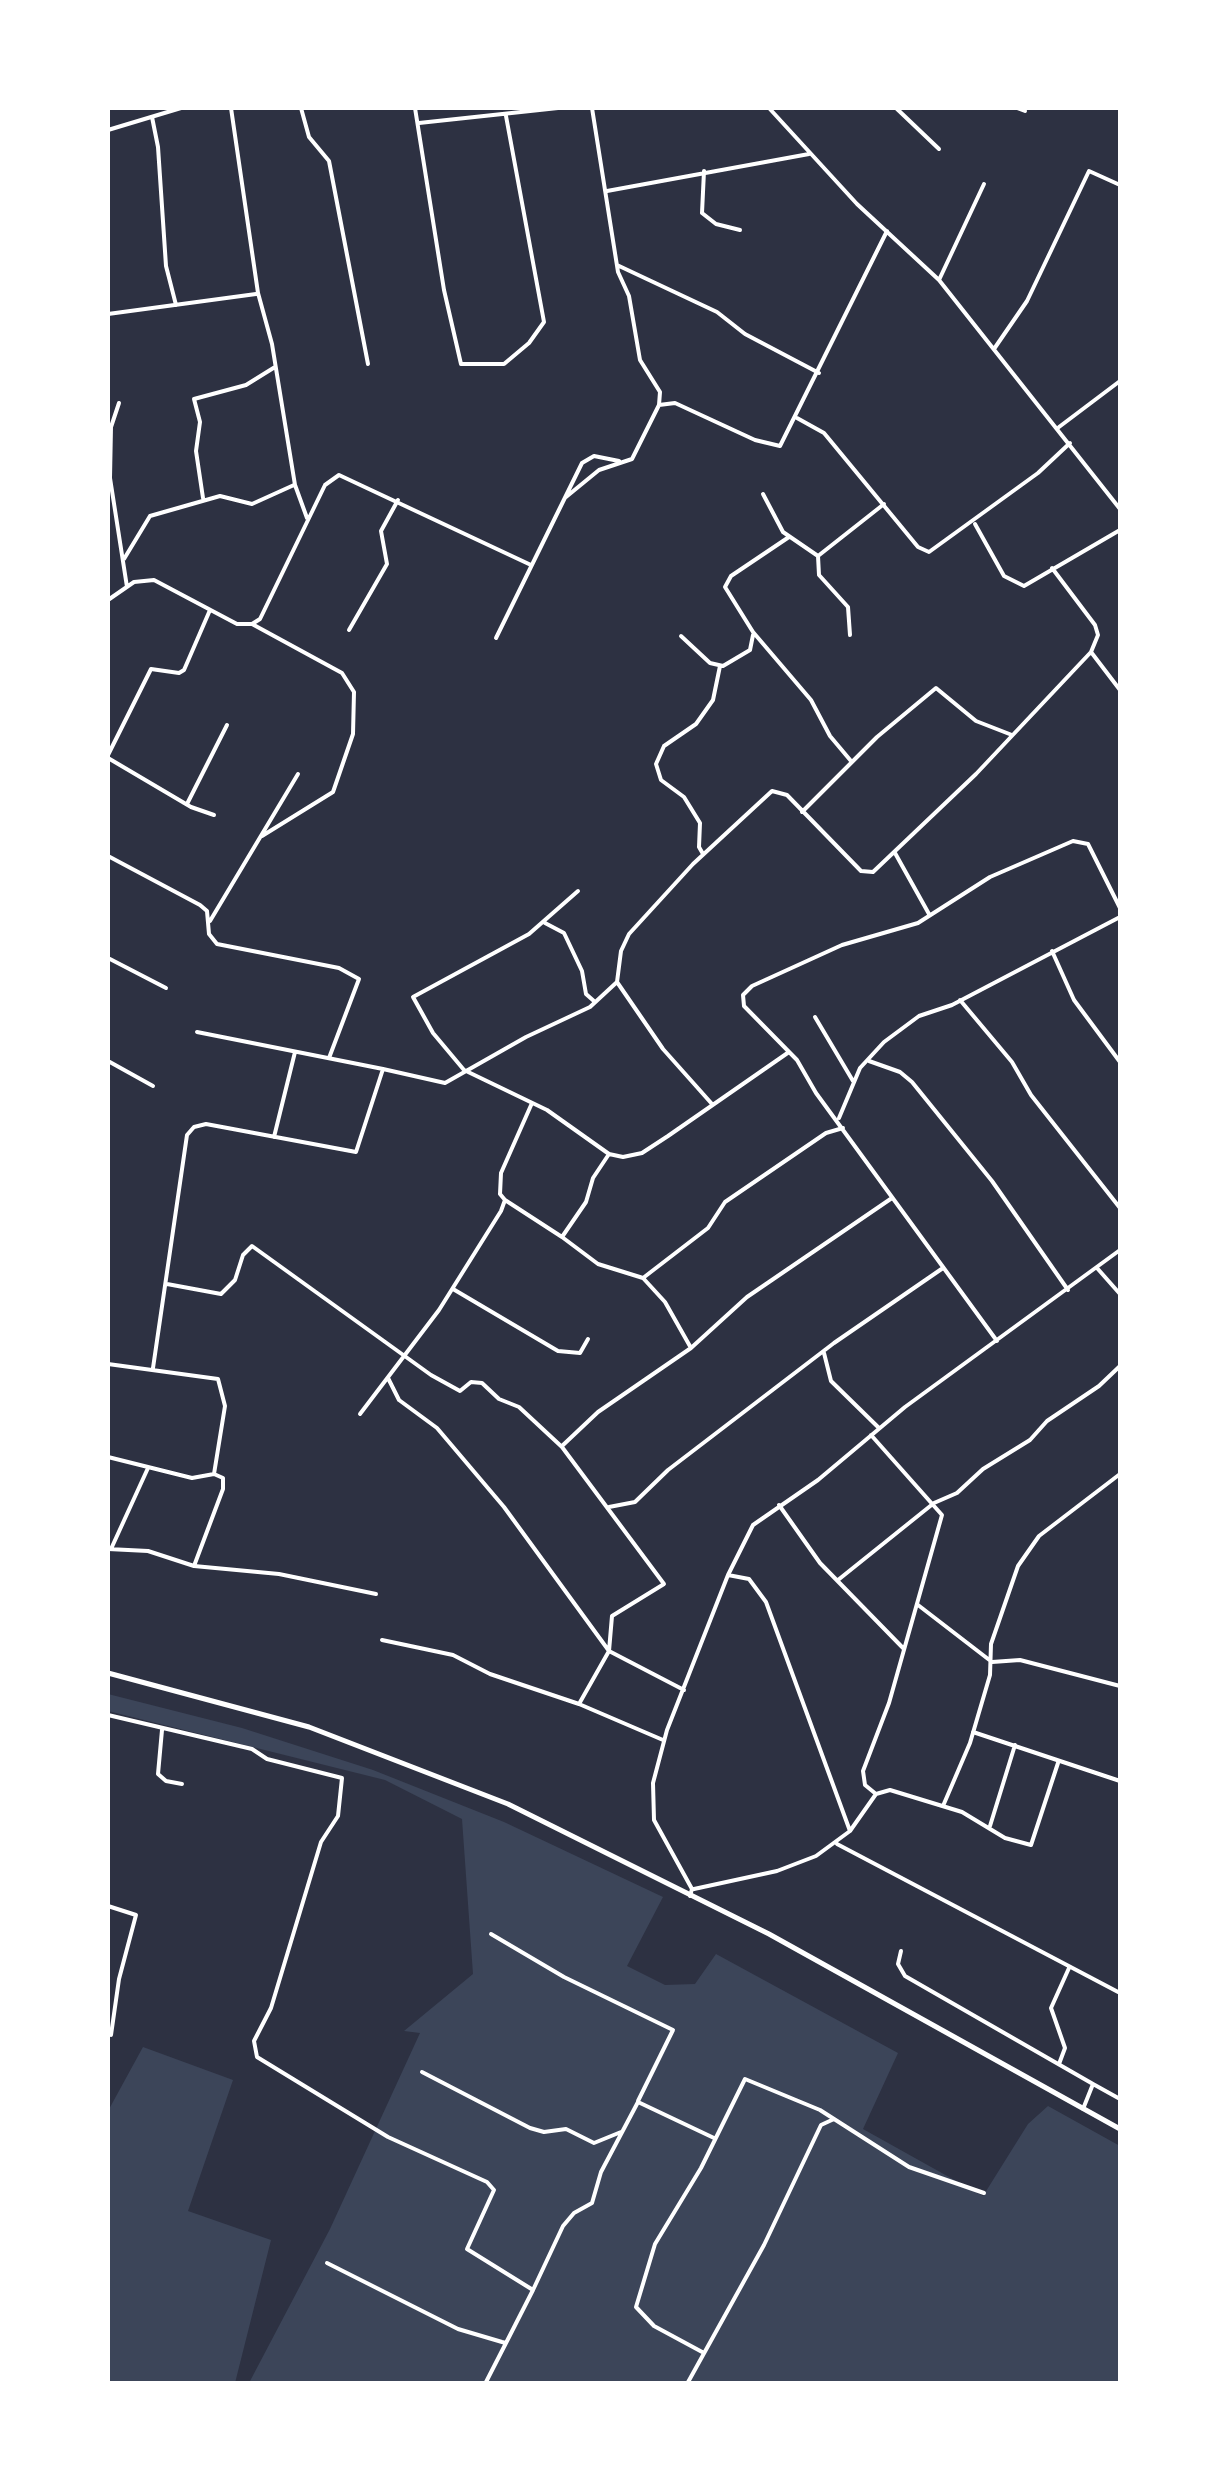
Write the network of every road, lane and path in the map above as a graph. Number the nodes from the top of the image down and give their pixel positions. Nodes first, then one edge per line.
1 (180, 108) edge
2 (230, 108) edge
3 (300, 108) edge
4 (415, 108) edge
5 (558, 108) edge
6 (592, 108) edge
7 (769, 108) edge
8 (896, 108) edge
9 (1017, 108) edge
10 (1026, 112) dead end
11 (506, 116) junction
12 (152, 117) junction
13 (418, 124) junction
14 (108, 130) edge
15 (939, 149) dead end
16 (810, 154) junction
17 (704, 172) junction
18 (984, 184) dead end
19 (1120, 185) edge
20 (607, 191) junction
21 (740, 230) dead end
22 (887, 232) junction
23 (617, 264) junction
24 (939, 280) junction
25 (258, 294) junction
26 (176, 305) junction
27 (108, 314) edge
28 (994, 349) junction
29 (368, 364) dead end
30 (275, 367) junction
31 (818, 373) junction
32 (1120, 380) edge
33 (119, 403) dead end
34 (659, 405) junction
35 (797, 418) junction
36 (1059, 428) junction
37 (1071, 442) junction
38 (620, 461) junction
39 (294, 485) junction
40 (763, 494) dead end
41 (566, 497) junction
42 (203, 498) junction
43 (398, 500) junction
44 (884, 504) junction
45 (1120, 509) edge
46 (307, 518) junction
47 (974, 522) junction
48 (1120, 530) edge
49 (789, 537) junction
50 (818, 556) junction
51 (124, 559) junction
52 (531, 565) junction
53 (1052, 568) junction
54 (127, 587) junction
55 (108, 600) edge
56 (210, 610) junction
57 (252, 624) junction
58 (349, 630) dead end
59 (753, 632) junction
60 (850, 634) dead end
61 (681, 636) dead end
62 (496, 638) dead end
63 (1091, 652) junction
64 (720, 666) junction
65 (1120, 690) edge
66 (227, 725) dead end
67 (1012, 735) junction
68 (108, 757) edge
69 (851, 762) junction
70 (298, 774) dead end
71 (187, 804) junction
72 (801, 813) junction
73 (214, 815) dead end
74 (262, 836) junction
75 (895, 852) junction
76 (703, 854) junction
77 (108, 856) edge
78 (578, 891) dead end
79 (1120, 908) edge
80 (929, 914) junction
81 (1120, 916) edge
82 (210, 921) junction
83 (545, 923) junction
84 (1052, 951) junction
85 (108, 958) edge
86 (617, 982) junction
87 (166, 988) dead end
88 (960, 1000) junction
89 (595, 1002) junction
90 (815, 1017) dead end
91 (197, 1032) dead end
92 (295, 1052) junction
93 (788, 1052) junction
94 (329, 1058) junction
95 (870, 1060) junction
96 (108, 1061) edge
97 (1120, 1062) edge
98 (383, 1069) junction
99 (464, 1070) junction
100 (853, 1080) junction
101 (153, 1086) dead end
102 (532, 1103) junction
103 (712, 1105) junction
104 (838, 1121) junction
105 (843, 1128) junction
106 (274, 1137) junction
107 (610, 1154) junction
108 (892, 1198) junction
109 (505, 1200) junction
110 (1120, 1208) edge
111 (562, 1237) junction
112 (1120, 1250) edge
113 (944, 1268) junction
114 (1097, 1268) junction
115 (644, 1278) junction
116 (167, 1284) junction
117 (453, 1289) junction
118 (1068, 1290) junction
119 (1120, 1294) edge
120 (588, 1339) dead end
121 (997, 1341) junction
122 (690, 1348) junction
123 (824, 1353) junction
124 (404, 1354) junction
125 (108, 1364) edge
126 (1120, 1366) edge
127 (153, 1368) junction
128 (388, 1378) junction
129 (360, 1414) dead end
130 (880, 1428) junction
131 (871, 1435) junction
132 (562, 1447) junction
133 (108, 1456) edge
134 (148, 1468) junction
135 (214, 1474) junction
136 (1120, 1474) edge
137 (934, 1503) junction
138 (778, 1505) junction
139 (609, 1507) junction
140 (109, 1549) edge
141 (194, 1566) junction
142 (728, 1575) junction
143 (838, 1580) junction
144 (376, 1594) dead end
145 (918, 1604) junction
146 (382, 1640) dead end
147 (903, 1648) junction
148 (609, 1651) junction
149 (992, 1662) junction
150 (108, 1673) edge
151 (1120, 1686) edge
152 (684, 1690) junction
153 (578, 1704) junction
154 (108, 1715) edge
155 (162, 1730) junction
156 (972, 1732) junction
157 (664, 1740) junction
158 (1015, 1743) junction
159 (1058, 1763) junction
160 (1120, 1780) edge
161 (182, 1784) dead end
162 (876, 1794) junction
163 (943, 1806) junction
164 (990, 1826) junction
165 (850, 1830) junction
166 (836, 1844) junction
167 (691, 1892) junction
168 (108, 1906) edge
169 (491, 1934) dead end
170 (900, 1951) dead end
171 (1069, 1968) junction
172 (1120, 1993) edge
173 (111, 2035) dead end
174 (1059, 2064) junction
175 (422, 2072) dead end
176 (1093, 2084) junction
177 (1120, 2098) edge
178 (638, 2102) junction
179 (1083, 2109) junction
180 (834, 2119) junction
181 (1120, 2129) edge
182 (622, 2132) junction
183 (714, 2138) junction
184 (984, 2192) dead end
185 (327, 2263) dead end
186 (533, 2290) junction
187 (506, 2342) junction
188 (704, 2353) junction
189 (485, 2384) edge
190 (686, 2384) edge

1 - 12 street
2 - 25 street
3 - 29 street
4 - 13 street
5 - 11 street
6 - 20 street
7 - 16 street
8 - 15 street
9 - 10 street
11 - 13 street
11 - 13 street
12 - 14 street
12 - 26 street
16 - 17 street
16 - 22 street
17 - 20 street
17 - 21 street
18 - 24 street
19 - 28 street
20 - 23 street
22 - 24 street
22 - 31 street
23 - 31 street
23 - 34 street
24 - 28 street
25 - 26 street
25 - 30 street
26 - 27 street
28 - 36 street
30 - 39 street
30 - 42 street
31 - 35 street
32 - 36 street
33 - 51 street
34 - 35 street
34 - 38 street
35 - 44 street
36 - 37 street
37 - 45 street
37 - 47 street
38 - 41 street
38 - 41 street
39 - 42 street
39 - 46 street
40 - 49 street
41 - 52 street
42 - 51 street
43 - 46 street
43 - 52 street
43 - 58 street
44 - 47 street
44 - 50 street
46 - 57 street
47 - 53 street
48 - 53 street
49 - 50 street
49 - 59 street
50 - 60 street
51 - 54 street
52 - 62 street
53 - 63 street
54 - 55 street
54 - 56 street
56 - 57 street
56 - 68 street
57 - 74 street
59 - 64 street
59 - 69 street
61 - 64 street
63 - 65 street
63 - 67 street
64 - 76 street
66 - 71 street
67 - 69 street
67 - 75 street
68 - 71 street
69 - 72 street
70 - 74 street
71 - 73 street
72 - 75 street
72 - 76 street
74 - 82 street
75 - 80 street
76 - 86 street
77 - 82 street
78 - 83 street
79 - 80 street
80 - 93 street
81 - 84 street
82 - 94 street
83 - 89 street
83 - 99 street
84 - 88 street
84 - 97 street
85 - 87 street
86 - 89 street
86 - 103 street
88 - 95 street
88 - 110 street
89 - 99 street
90 - 100 street
91 - 92 street
92 - 94 street
92 - 106 street
93 - 103 street
93 - 104 street
94 - 98 street
95 - 100 street
95 - 118 street
96 - 101 street
98 - 99 street
98 - 106 street
99 - 102 street
100 - 104 street
102 - 107 street
102 - 109 street
103 - 107 street
104 - 105 street
105 - 108 street
105 - 115 street
106 - 116 street
107 - 111 street
108 - 113 street
108 - 122 street
109 - 111 street
109 - 117 street
111 - 115 street
112 - 114 street
113 - 121 street
113 - 123 street
114 - 118 street
114 - 119 street
115 - 122 street
116 - 124 street
116 - 127 street
117 - 120 street
117 - 124 street
118 - 121 street
121 - 130 street
122 - 132 street
123 - 130 street
123 - 139 street
124 - 128 street
124 - 132 street
125 - 127 street
126 - 137 street
127 - 135 street
128 - 129 street
128 - 148 street
130 - 131 street
131 - 137 street
131 - 138 street
132 - 139 street
133 - 134 street
134 - 135 street
134 - 140 street
135 - 141 street
136 - 149 street
137 - 143 street
137 - 145 street
138 - 142 street
138 - 143 street
139 - 148 street
140 - 141 street
141 - 144 street
142 - 152 street
142 - 165 street
143 - 147 street
145 - 147 street
145 - 149 street
146 - 153 street
147 - 162 street
148 - 152 street
148 - 153 street
149 - 151 street
149 - 156 street
150 - 167 main road
152 - 157 street
153 - 157 street
154 - 155 street
155 - 161 street
155 - 186 street
156 - 158 street
156 - 163 street
157 - 167 street
158 - 159 street
158 - 164 street
159 - 160 street
159 - 164 street
162 - 163 street
162 - 165 street
163 - 164 street
165 - 166 street
166 - 167 street
166 - 171 street
167 - 179 main road
168 - 173 street
169 - 178 street
170 - 174 street
171 - 172 street
171 - 174 street
174 - 176 street
175 - 182 street
176 - 177 street
176 - 179 street
178 - 182 street
178 - 183 street
179 - 181 main road
180 - 183 street
180 - 184 street
180 - 188 street
182 - 186 street
183 - 188 street
185 - 187 street
186 - 187 street
187 - 189 street
188 - 190 street

